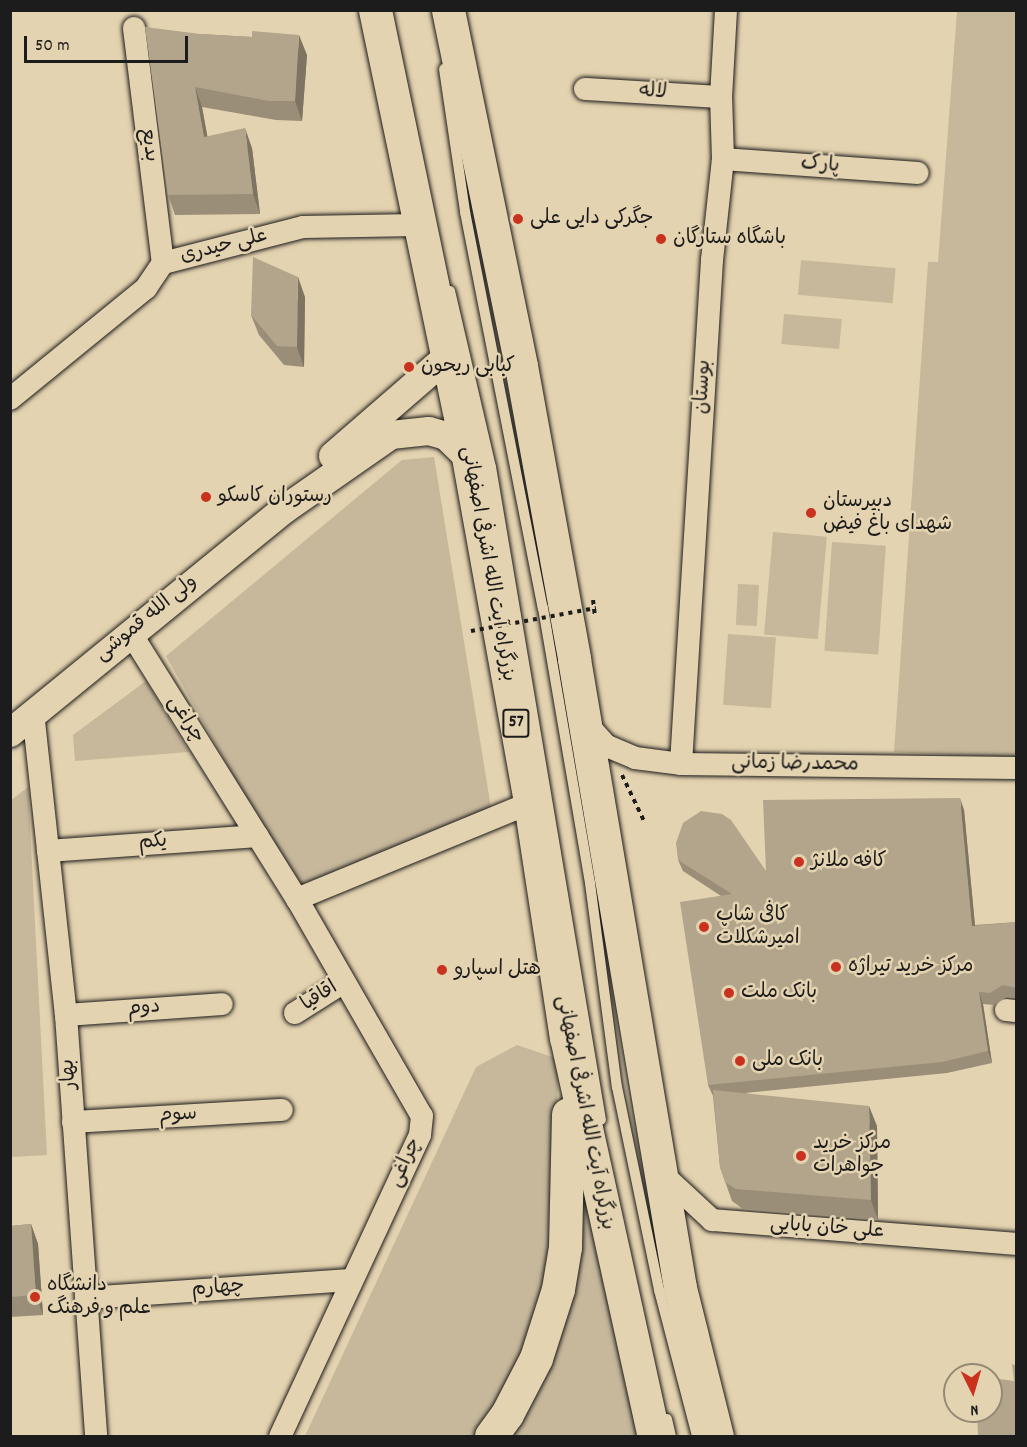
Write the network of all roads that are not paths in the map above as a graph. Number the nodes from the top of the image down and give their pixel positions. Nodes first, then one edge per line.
1 (375, 10) edge
2 (385, 10) edge
3 (726, 10) edge
4 (446, 24) edge
5 (134, 28) dead end
6 (585, 89) dead end
7 (721, 98) junction
8 (419, 159) dead end
9 (723, 159) junction
10 (917, 173) dead end
11 (417, 225) junction
12 (163, 263) junction
13 (446, 273) dead end
14 (445, 359) junction
15 (10, 399) edge
16 (468, 457) junction
17 (285, 508) junction
18 (130, 632) junction
19 (33, 712) junction
20 (586, 723) junction
21 (10, 733) edge
22 (681, 764) junction
23 (1017, 768) edge
24 (530, 803) junction
25 (257, 836) junction
26 (48, 851) junction
27 (297, 899) junction
28 (344, 982) junction
29 (222, 1004) dead end
30 (295, 1013) dead end
31 (66, 1015) junction
32 (566, 1037) junction
33 (282, 1110) dead end
34 (73, 1122) junction
35 (604, 1138) dead end
36 (658, 1170) junction
37 (1017, 1244) edge
38 (627, 1254) dead end
39 (350, 1280) junction
40 (86, 1298) junction
41 (640, 1311) dead end
42 (662, 1401) dead end
43 (96, 1437) edge
44 (280, 1437) edge
45 (491, 1437) edge
46 (654, 1437) edge
47 (671, 1437) edge
48 (697, 1437) edge
49 (717, 1437) edge

1 - 11 highway, بزرگراه آیت الله اشرفی اصفهانی / 57
2 - 8 lane
3 - 7 street, بوستان
4 - 20 highway
4 - 48 lane
5 - 12 street, بدیع
6 - 7 street, لاله
7 - 9 street, بوستان
9 - 10 street, پارک
9 - 22 street, بوستان
11 - 12 street, علی حیدری
11 - 14 highway, بزرگراه آیت الله اشرفی اصفهانی / 57
12 - 15 street, علی حیدری
13 - 35 lane
14 - 16 highway, بزرگراه آیت الله اشرفی اصفهانی / 57
14 - 17 street, ولی الله قموشی
16 - 17 street, ولی الله قموشی
16 - 24 highway, بزرگراه آیت الله اشرفی اصفهانی / 57
17 - 18 street, ولی الله قموشی
18 - 19 street, ولی الله قموشی
18 - 25 street, چراغی
19 - 21 street, ولی الله قموشی
19 - 26 street, بهار
20 - 22 street, محمدرضا زمانی
20 - 36 highway
22 - 23 street, محمدرضا زمانی
24 - 27 street
24 - 32 highway, بزرگراه آیت الله اشرفی اصفهانی / 57
25 - 26 street, یکم
25 - 27 street, چراغی
26 - 31 street, بهار
27 - 28 street, چراغی
28 - 30 street, اقاقیا
28 - 39 street, چراغی
29 - 31 street, دوم
31 - 34 street, بهار
32 - 45 highway
32 - 46 highway, بزرگراه آیت الله اشرفی اصفهانی / 57
33 - 34 street, سوم
34 - 40 street, بهار
36 - 37 street, علی خان بابایی
36 - 49 highway
38 - 41 lane
39 - 40 street, چهارم
39 - 44 street, چراغی
40 - 43 street, بهار
42 - 47 lane

